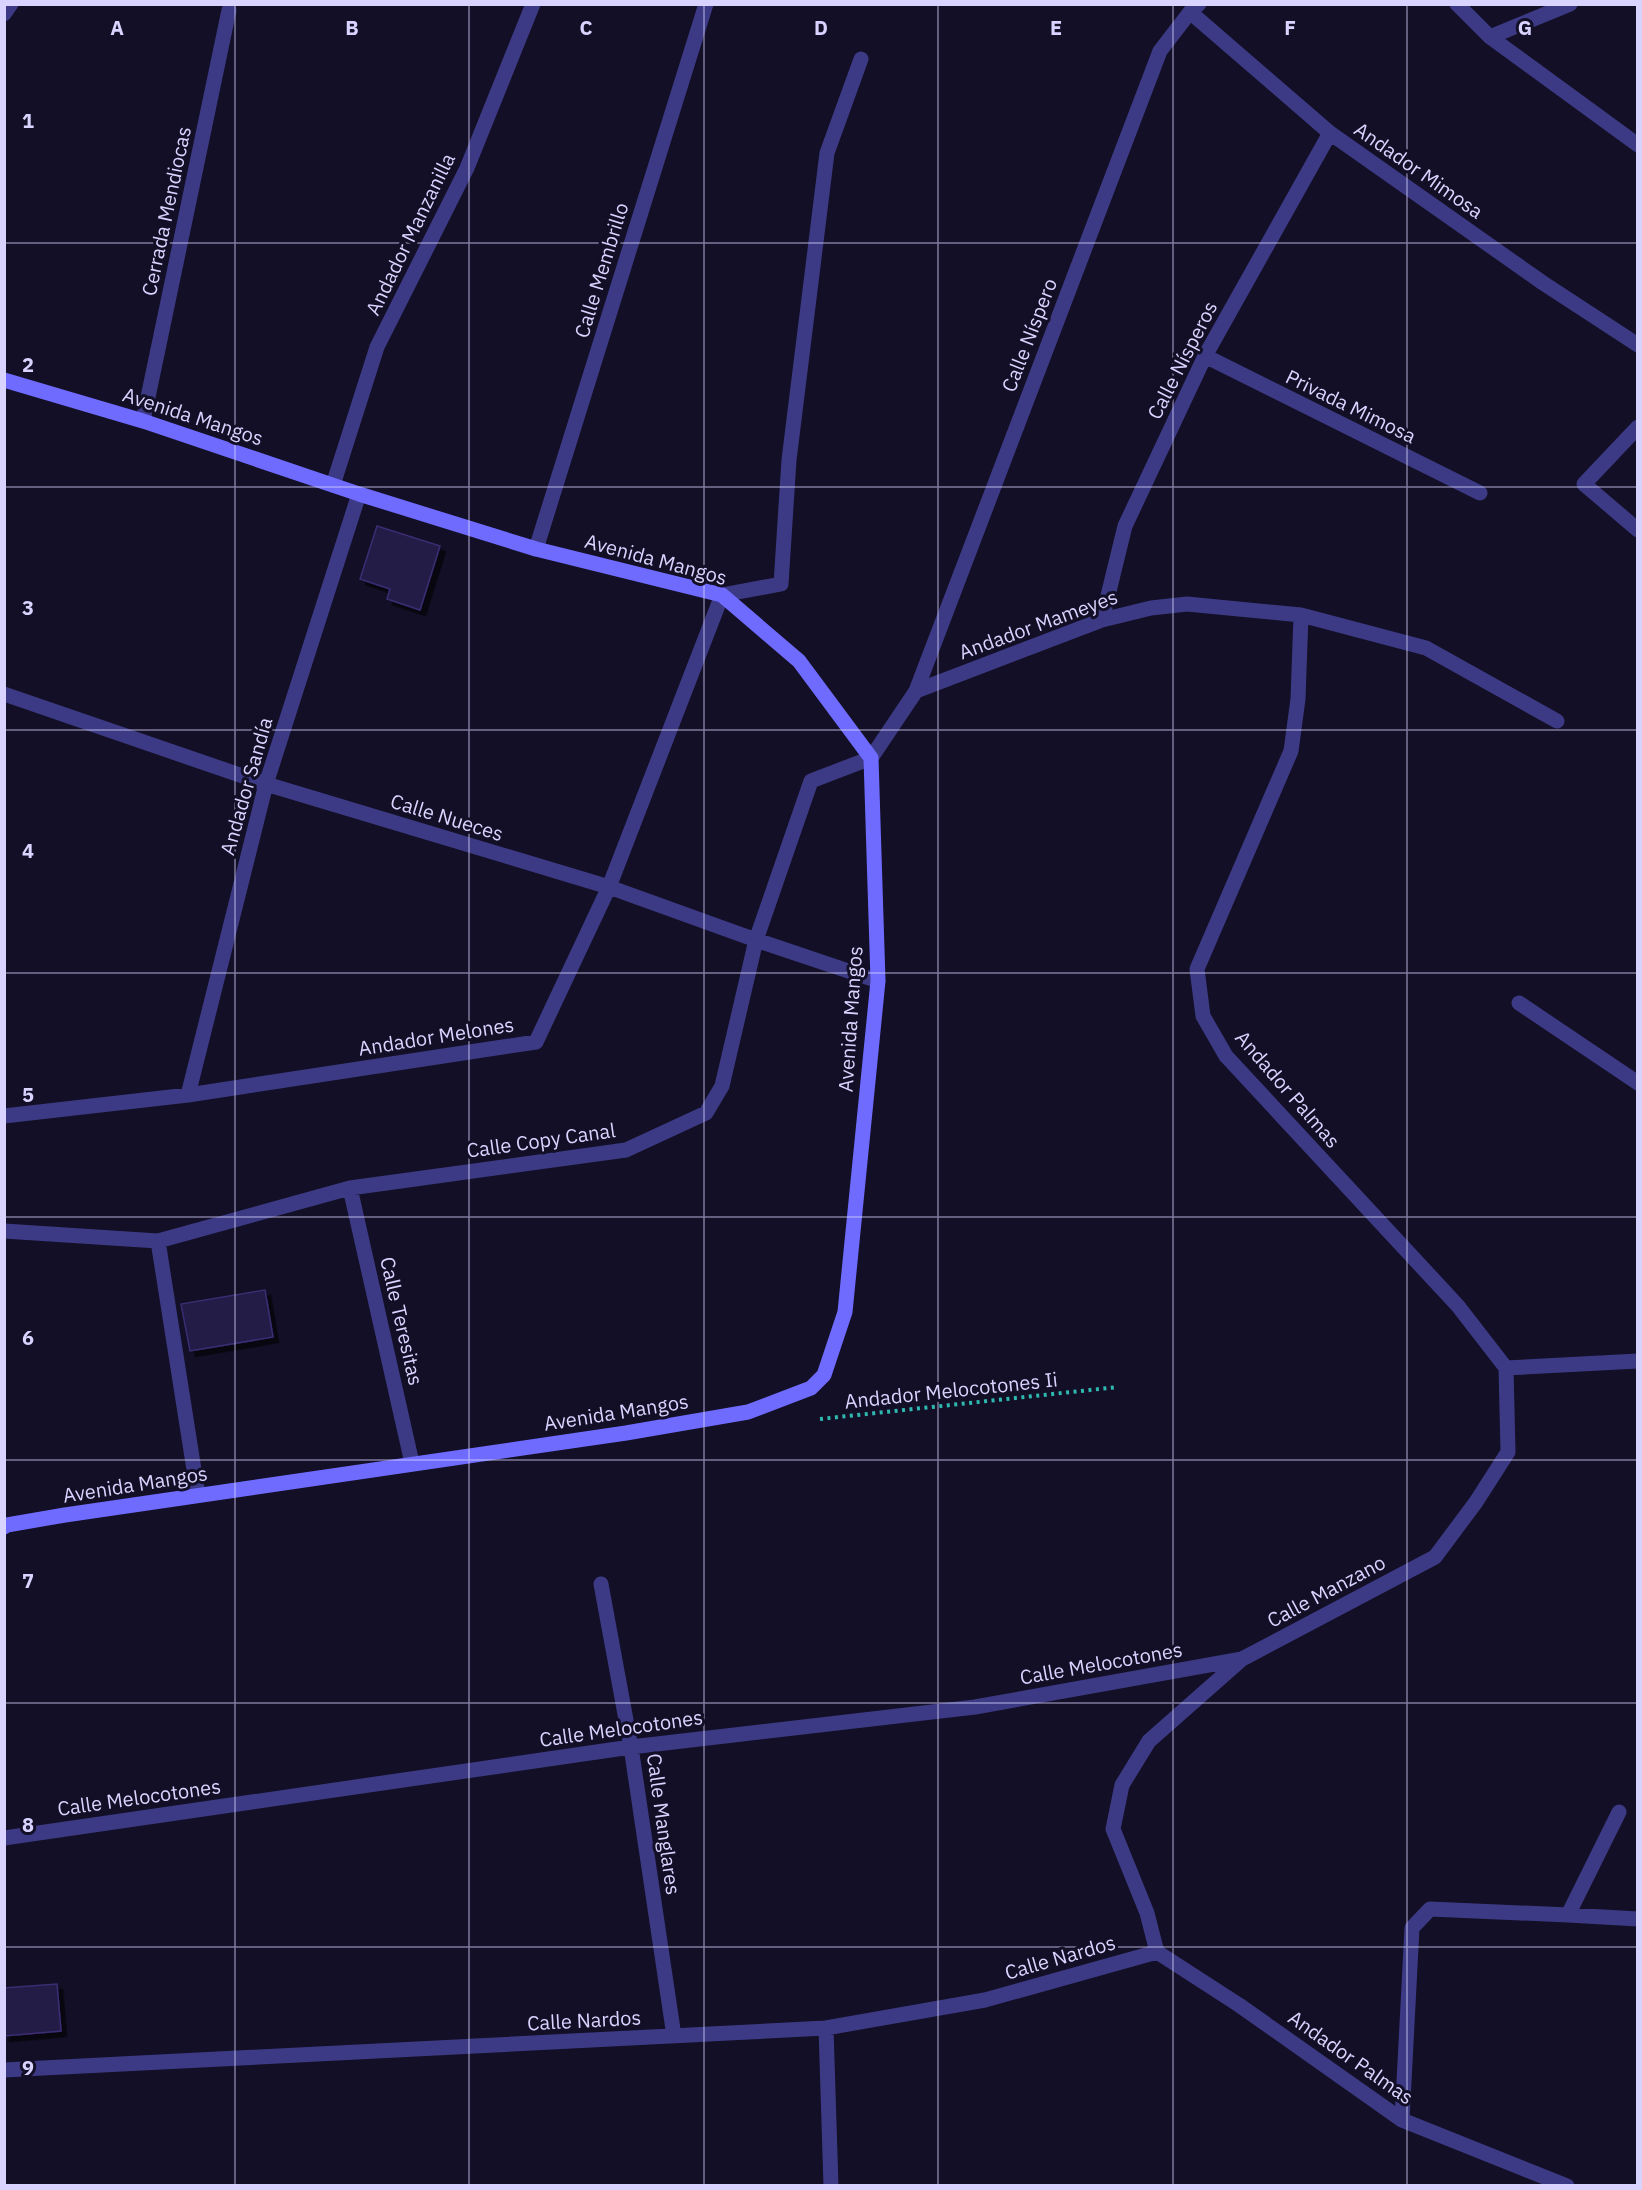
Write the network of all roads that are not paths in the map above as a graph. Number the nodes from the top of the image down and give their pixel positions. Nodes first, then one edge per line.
1 (11, 4) edge
2 (533, 4) edge
3 (706, 4) edge
4 (1457, 4) edge
5 (1570, 4) edge
6 (1195, 8) edge
7 (229, 10) dead end
8 (4, 14) edge
9 (1490, 37) junction
10 (861, 59) dead end
11 (1330, 133) junction
12 (1638, 145) edge
13 (1638, 345) edge
14 (1204, 356) junction
15 (4, 380) edge
16 (143, 421) junction
17 (1638, 427) edge
18 (333, 485) junction
19 (1480, 493) dead end
20 (359, 494) junction
21 (1638, 530) edge
22 (536, 549) junction
23 (722, 595) junction
24 (1301, 615) junction
25 (1102, 620) junction
26 (916, 691) junction
27 (4, 694) edge
28 (1557, 721) dead end
29 (871, 758) junction
30 (266, 784) junction
31 (609, 887) junction
32 (756, 940) junction
33 (878, 981) junction
34 (1519, 1003) dead end
35 (1638, 1083) edge
36 (188, 1095) junction
37 (4, 1116) edge
38 (350, 1188) junction
39 (4, 1231) edge
40 (158, 1242) junction
41 (1638, 1360) edge
42 (1506, 1368) junction
43 (412, 1463) junction
44 (198, 1495) junction
45 (5, 1524) edge
46 (601, 1584) dead end
47 (1242, 1659) junction
48 (631, 1747) junction
49 (1619, 1812) dead end
50 (4, 1838) edge
51 (1568, 1915) junction
52 (1638, 1919) edge
53 (1157, 1952) junction
54 (826, 2028) junction
55 (674, 2036) junction
56 (4, 2070) edge
57 (1402, 2120) junction
58 (831, 2186) edge
59 (1567, 2186) edge

1 - 8 street
2 - 18 street, Andador Manzanilla
3 - 22 street, Calle Membrillo
4 - 9 street
5 - 9 street
6 - 11 street, Andador Mimosa
6 - 26 street, Calle Níspero
7 - 16 street, Cerrada Mendiocas
9 - 12 street
10 - 23 street
11 - 13 street, Andador Mimosa
11 - 14 street, Calle Nísperos
14 - 19 street, Privada Mimosa
14 - 25 street, Calle Nísperos
15 - 16 main road, Avenida Mangos
16 - 18 main road, Avenida Mangos
17 - 21 street
18 - 20 main road, Avenida Mangos
20 - 22 main road, Avenida Mangos
20 - 30 street, Andador Sandía
22 - 23 main road, Avenida Mangos
23 - 29 main road, Avenida Mangos
23 - 31 street, Andador Melones
24 - 25 street, Andador Mameyes
24 - 28 street, Andador Mameyes
24 - 42 street, Andador Palmas
25 - 26 street, Andador Mameyes
26 - 29 street
27 - 30 street, Calle Nueces
29 - 32 street, Calle Copy Canal
29 - 33 main road, Avenida Mangos
30 - 31 street, Calle Nueces
30 - 36 street, Andador Sandía
31 - 32 street, Calle Nueces
31 - 36 street, Andador Melones
32 - 33 street, Calle Nueces
32 - 38 street, Calle Copy Canal
33 - 43 main road, Avenida Mangos
34 - 35 street
36 - 37 street, Andador Melones
38 - 40 street, Calle Copy Canal
38 - 43 street, Calle Teresitas
39 - 40 street, Calle Copy Canal
40 - 44 street
41 - 42 street
42 - 47 street, Calle Manzano
43 - 44 main road, Avenida Mangos
44 - 45 main road, Avenida Mangos
46 - 48 street, Calle Manglares
47 - 48 street, Calle Melocotones
47 - 53 street, Calle Manzano
48 - 50 street, Calle Melocotones
48 - 55 street, Calle Manglares
49 - 51 street
51 - 52 street
51 - 57 street
53 - 54 street, Calle Nardos
53 - 57 street, Andador Palmas
54 - 55 street, Calle Nardos
54 - 58 street
55 - 56 street, Calle Nardos
57 - 59 street, Andador Palmas

